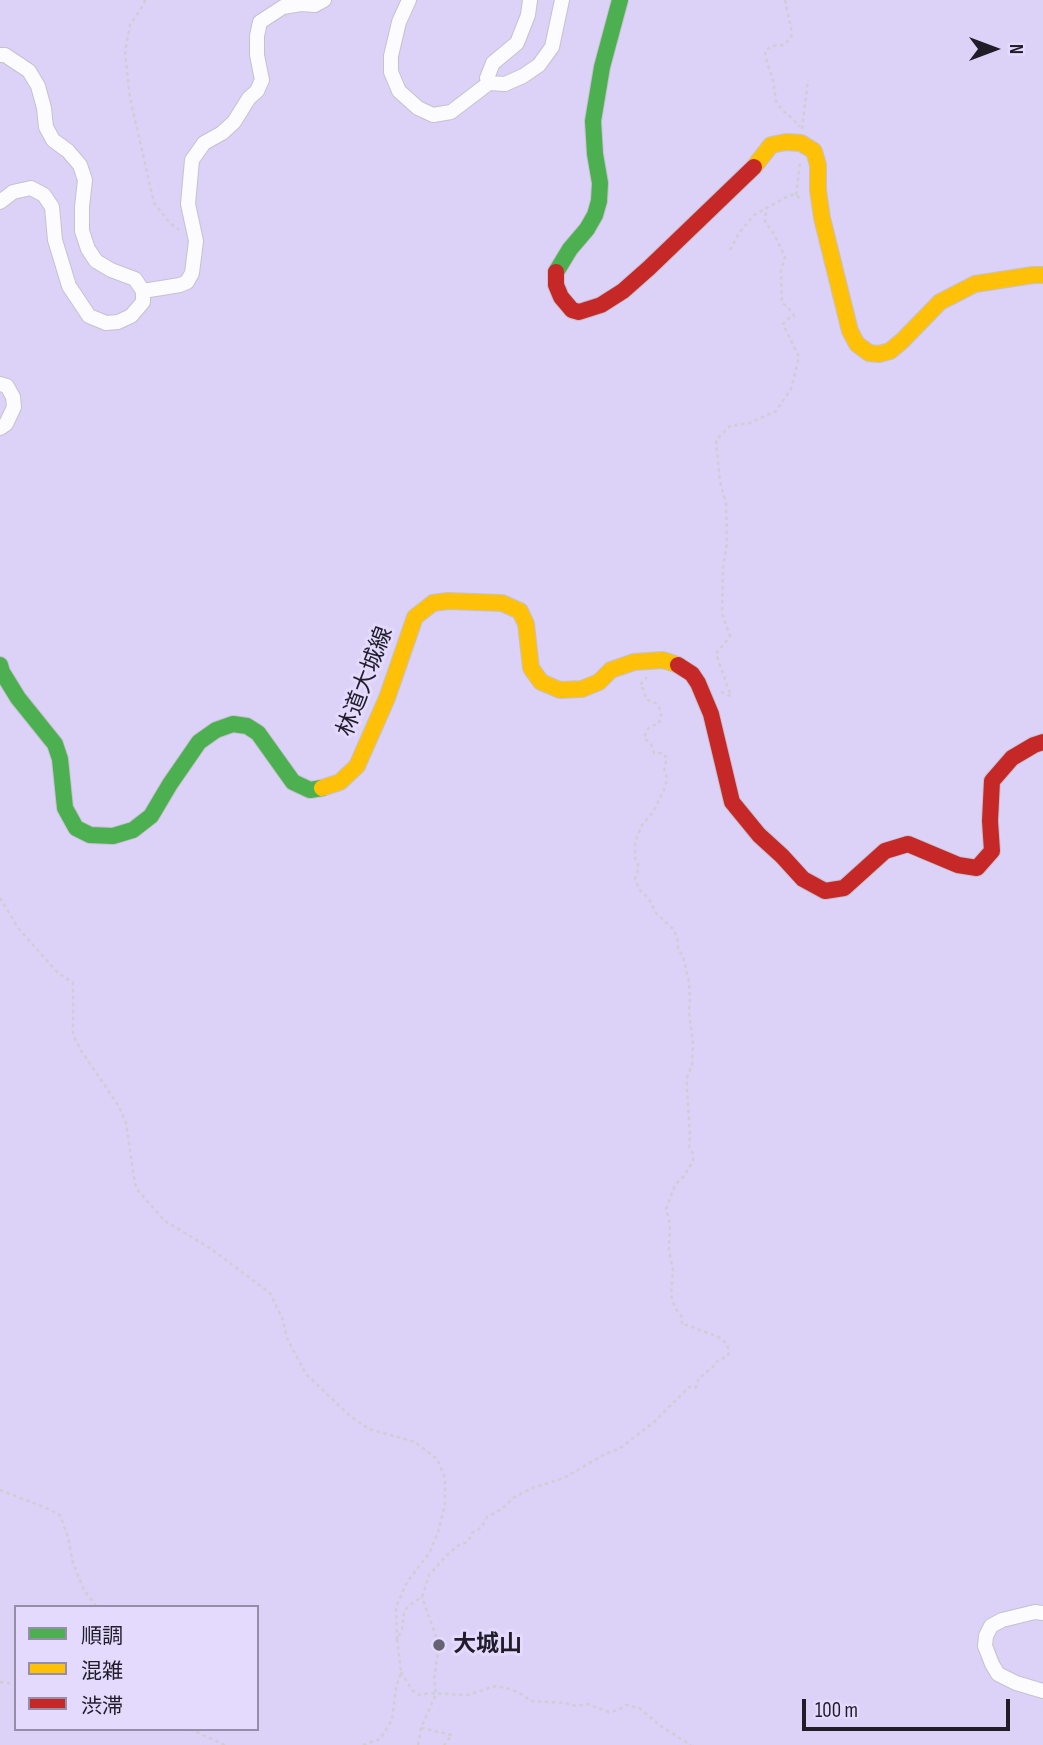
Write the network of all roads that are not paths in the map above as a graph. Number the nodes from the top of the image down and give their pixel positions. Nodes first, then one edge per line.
1 (324, 0) edge
2 (409, 0) edge
3 (530, 0) edge
4 (562, 0) edge
5 (620, 0) edge
6 (0, 55) edge
7 (489, 83) junction
8 (0, 202) edge
9 (1043, 275) edge
10 (143, 292) junction
11 (0, 384) edge
12 (0, 428) edge
13 (0, 665) edge
14 (1043, 742) edge
15 (1043, 1612) edge
16 (1043, 1692) edge

1 - 10 street
2 - 7 street
3 - 7 street
4 - 7 street
5 - 9 street
6 - 10 street
8 - 10 street
11 - 12 street
13 - 14 street, 林道大城線
15 - 16 street

